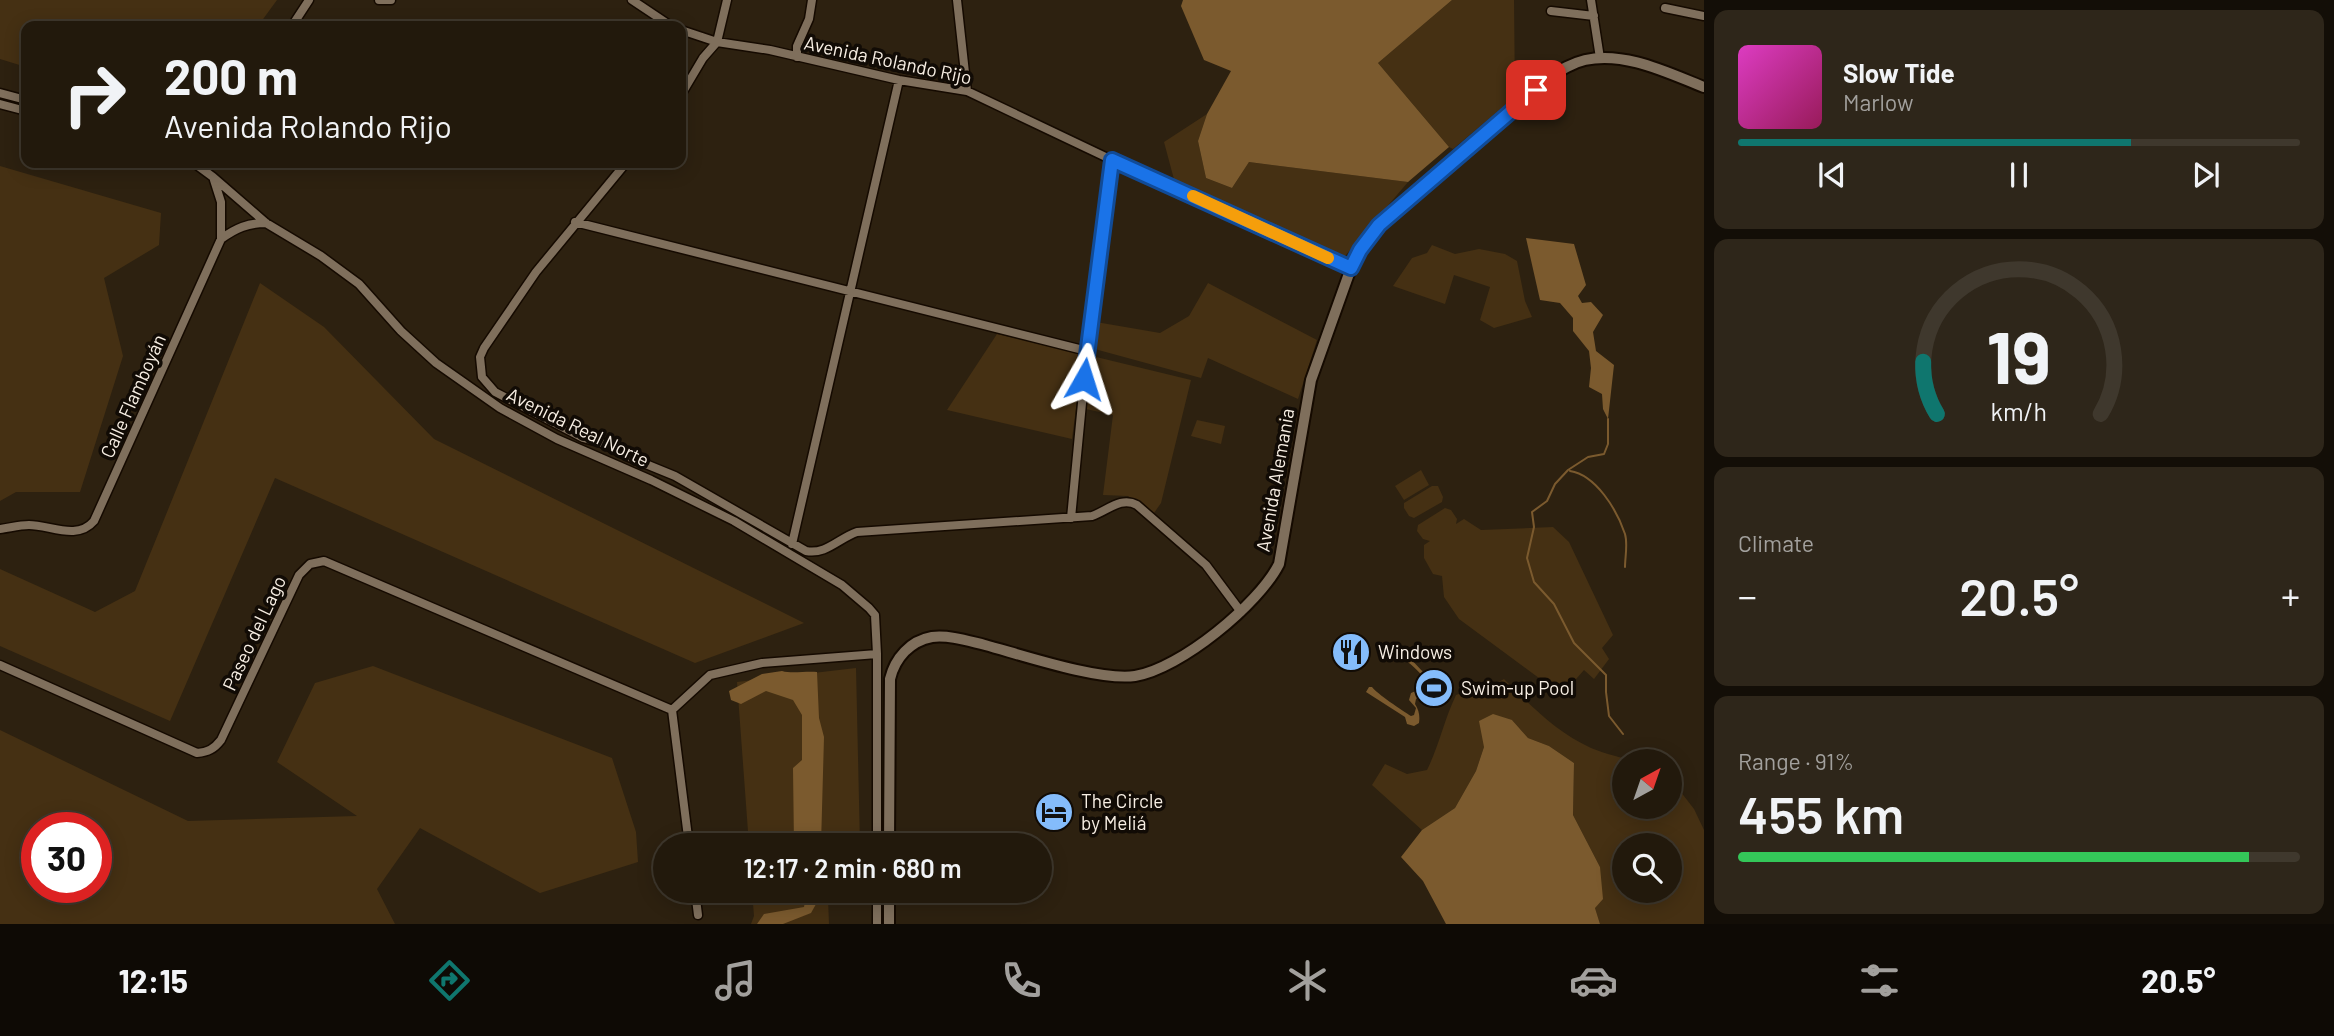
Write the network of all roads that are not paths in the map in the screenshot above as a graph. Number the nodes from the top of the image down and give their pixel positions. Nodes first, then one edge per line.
1 (309, 0) edge
2 (379, 0) edge
3 (391, 0) edge
4 (632, 0) edge
5 (727, 0) edge
6 (812, 0) edge
7 (957, 0) edge
8 (1591, 0) edge
9 (1665, 8) dead end
10 (1551, 11) dead end
11 (1594, 16) junction
12 (1704, 16) edge
13 (295, 21) edge
14 (664, 21) edge
15 (686, 32) edge
16 (717, 41) junction
17 (797, 57) junction
18 (1600, 58) junction
19 (899, 80) junction
20 (686, 87) edge
21 (1704, 87) edge
22 (967, 91) junction
23 (0, 93) edge
24 (21, 99) edge
25 (0, 104) edge
26 (21, 110) edge
27 (1112, 160) junction
28 (201, 168) edge
29 (622, 168) edge
30 (213, 177) junction
31 (575, 222) junction
32 (266, 223) junction
33 (221, 239) junction
34 (1351, 268) junction
35 (849, 292) junction
36 (1087, 351) junction
37 (1071, 518) junction
38 (0, 529) edge
39 (792, 544) junction
40 (1241, 612) junction
41 (877, 654) junction
42 (0, 664) edge
43 (672, 710) junction
44 (687, 833) edge
45 (877, 833) edge
46 (889, 833) edge
47 (696, 903) edge
48 (877, 903) edge
49 (889, 903) edge
50 (698, 915) dead end
51 (877, 924) edge
52 (889, 924) edge

1 - 13 street
2 - 3 street
4 - 14 street
5 - 16 street
6 - 17 street
7 - 22 street
8 - 11 street
9 - 12 street
10 - 11 street
11 - 18 street
15 - 16 street, Avenida Rolando Rijo
16 - 17 street, Avenida Rolando Rijo
16 - 20 street
17 - 19 street, Avenida Rolando Rijo
18 - 21 street, Avenida Alemania
18 - 34 street, Avenida Alemania
19 - 22 street, Avenida Rolando Rijo
19 - 35 street
22 - 27 street, Avenida Rolando Rijo
23 - 24 street
25 - 26 street
27 - 34 street, Avenida Rolando Rijo
27 - 36 street
28 - 30 street, Avenida Real Norte
29 - 31 street
30 - 32 street, Avenida Real Norte
30 - 33 street
31 - 35 street
31 - 39 street
32 - 33 street
32 - 41 street, Avenida Real Norte
33 - 38 street, Calle Flamboyán
34 - 40 street, Avenida Alemania
35 - 36 street
35 - 39 street
36 - 37 street
37 - 39 street
37 - 40 street
40 - 46 street, Avenida Alemania
41 - 43 street
41 - 45 street, Avenida Real Norte
42 - 43 street, Paseo del Lago
43 - 44 street
47 - 50 street
48 - 51 street
49 - 52 street

